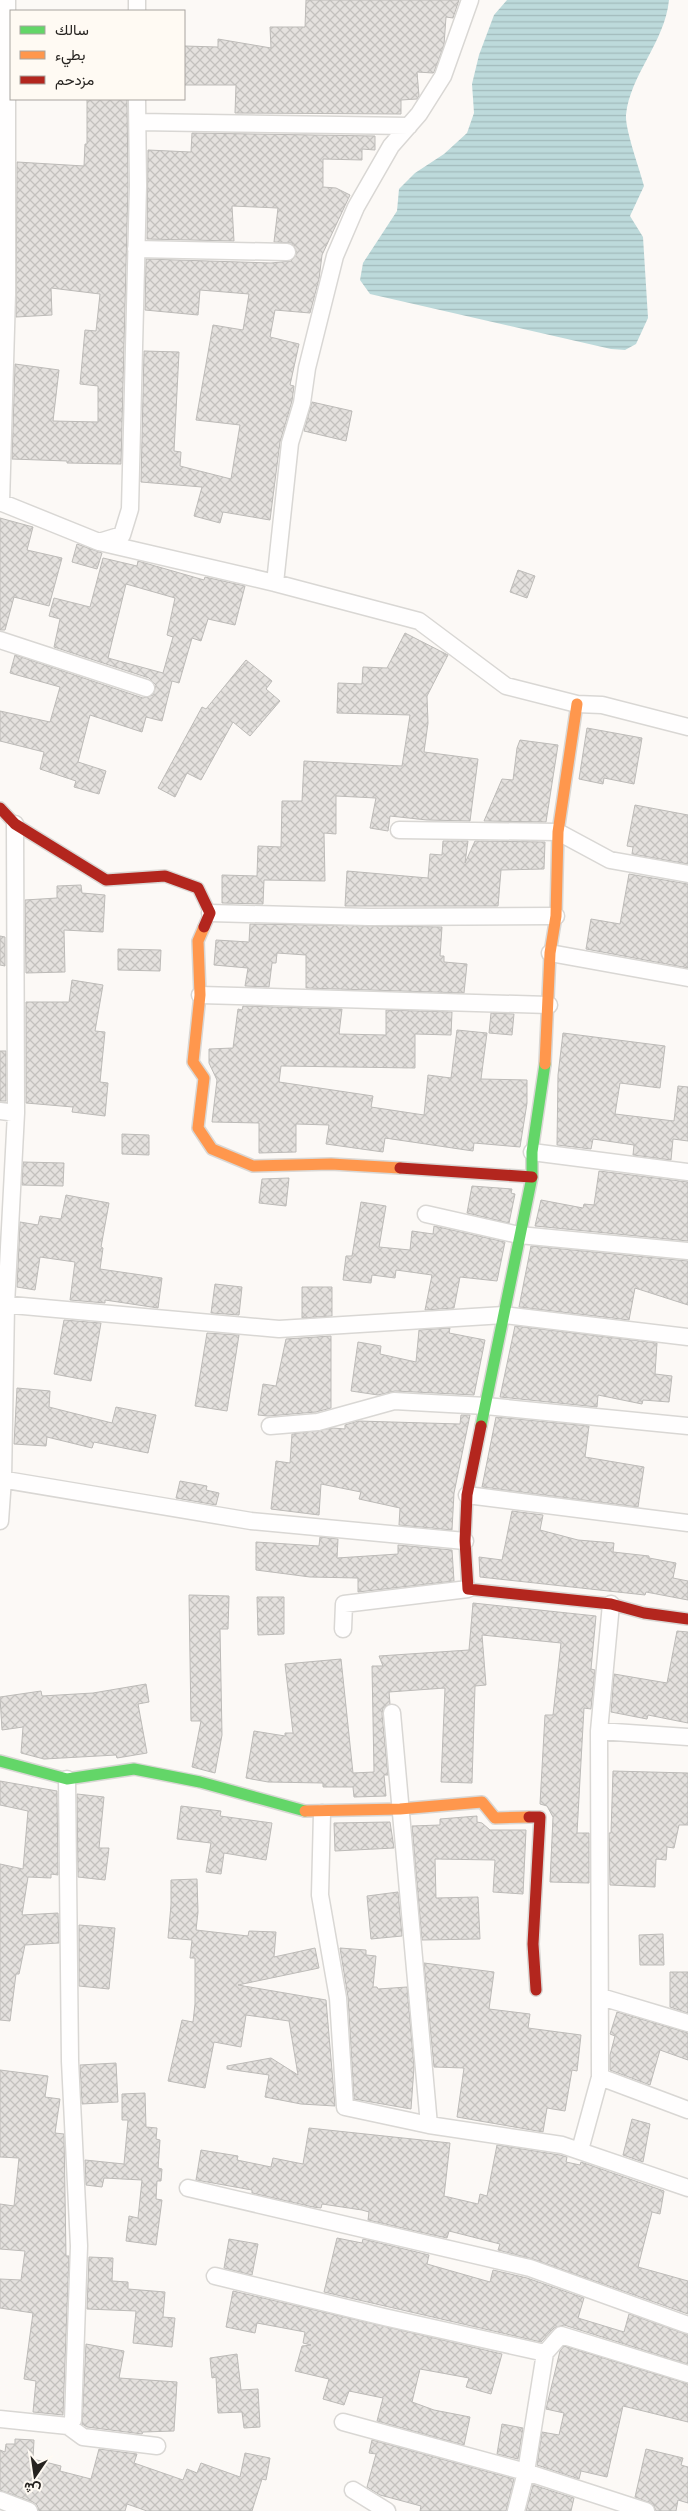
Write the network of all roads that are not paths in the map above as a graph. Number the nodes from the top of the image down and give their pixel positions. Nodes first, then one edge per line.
1 (7, 0) edge
2 (470, 0) edge
3 (137, 100) edge
4 (138, 122) junction
5 (409, 126) junction
6 (136, 249) junction
7 (287, 252) dead end
8 (0, 502) edge
9 (99, 542) junction
10 (275, 583) junction
11 (0, 640) edge
12 (146, 688) dead end
13 (577, 704) junction
14 (688, 727) edge
15 (0, 808) edge
16 (16, 824) junction
17 (399, 830) dead end
18 (558, 832) junction
19 (688, 874) edge
20 (210, 913) junction
21 (556, 916) junction
22 (550, 953) junction
23 (688, 978) edge
24 (200, 994) junction
25 (549, 1005) junction
26 (0, 1111) edge
27 (16, 1113) junction
28 (532, 1152) junction
29 (688, 1172) edge
30 (532, 1177) junction
31 (426, 1214) dead end
32 (519, 1236) junction
33 (688, 1251) edge
34 (3, 1305) edge
35 (504, 1315) junction
36 (688, 1337) edge
37 (486, 1406) junction
38 (270, 1426) dead end
39 (688, 1426) edge
40 (2, 1479) edge
41 (466, 1495) junction
42 (0, 1521) edge
43 (688, 1523) edge
44 (465, 1542) junction
45 (468, 1589) junction
46 (611, 1604) junction
47 (688, 1619) edge
48 (343, 1629) dead end
49 (392, 1713) dead end
50 (599, 1731) junction
51 (688, 1737) edge
52 (0, 1760) edge
53 (66, 1779) junction
54 (400, 1809) junction
55 (322, 1813) junction
56 (536, 1990) dead end
57 (601, 1997) junction
58 (688, 2023) edge
59 (600, 2078) junction
60 (688, 2110) edge
61 (429, 2125) junction
62 (580, 2150) junction
63 (188, 2188) dead end
64 (688, 2188) edge
65 (215, 2276) dead end
66 (688, 2326) edge
67 (544, 2353) junction
68 (688, 2374) edge
69 (0, 2419) edge
70 (343, 2422) dead end
71 (68, 2426) junction
72 (157, 2446) dead end
73 (526, 2472) junction
74 (354, 2490) dead end
75 (0, 2500) edge
76 (29, 2511) edge
77 (387, 2511) edge
78 (516, 2511) edge
79 (646, 2511) edge

1 - 8 street
2 - 5 street
3 - 4 street
4 - 5 street
4 - 6 street
5 - 10 street
6 - 7 street
6 - 9 street
8 - 9 street
9 - 10 street
10 - 13 street
11 - 12 street
13 - 14 street
13 - 18 street
15 - 16 street
16 - 20 street
16 - 27 street
17 - 18 street
18 - 19 street
18 - 21 street
20 - 21 street
20 - 24 street
21 - 22 street
22 - 23 street
22 - 25 street
24 - 25 street
24 - 30 street
25 - 28 street
26 - 27 street
27 - 34 street
28 - 29 street
28 - 30 street
30 - 32 street
31 - 32 street
32 - 33 street
32 - 35 street
34 - 35 street
34 - 40 street
35 - 36 street
35 - 37 street
37 - 38 street
37 - 39 street
37 - 41 street
40 - 42 street
40 - 44 street
41 - 43 street
41 - 44 street
44 - 45 street
45 - 46 street
45 - 48 street
46 - 47 street
46 - 50 street
49 - 54 street
50 - 51 street
50 - 57 street
52 - 53 street
53 - 55 street
53 - 71 street
54 - 55 street
54 - 56 street
54 - 61 street
55 - 61 street
57 - 58 street
57 - 59 street
59 - 60 street
59 - 62 street
61 - 62 street
62 - 64 street
63 - 66 street
65 - 67 street
67 - 68 street
67 - 73 street
69 - 71 street
70 - 73 street
71 - 72 street
73 - 78 street
73 - 79 street
74 - 77 street
75 - 76 street

